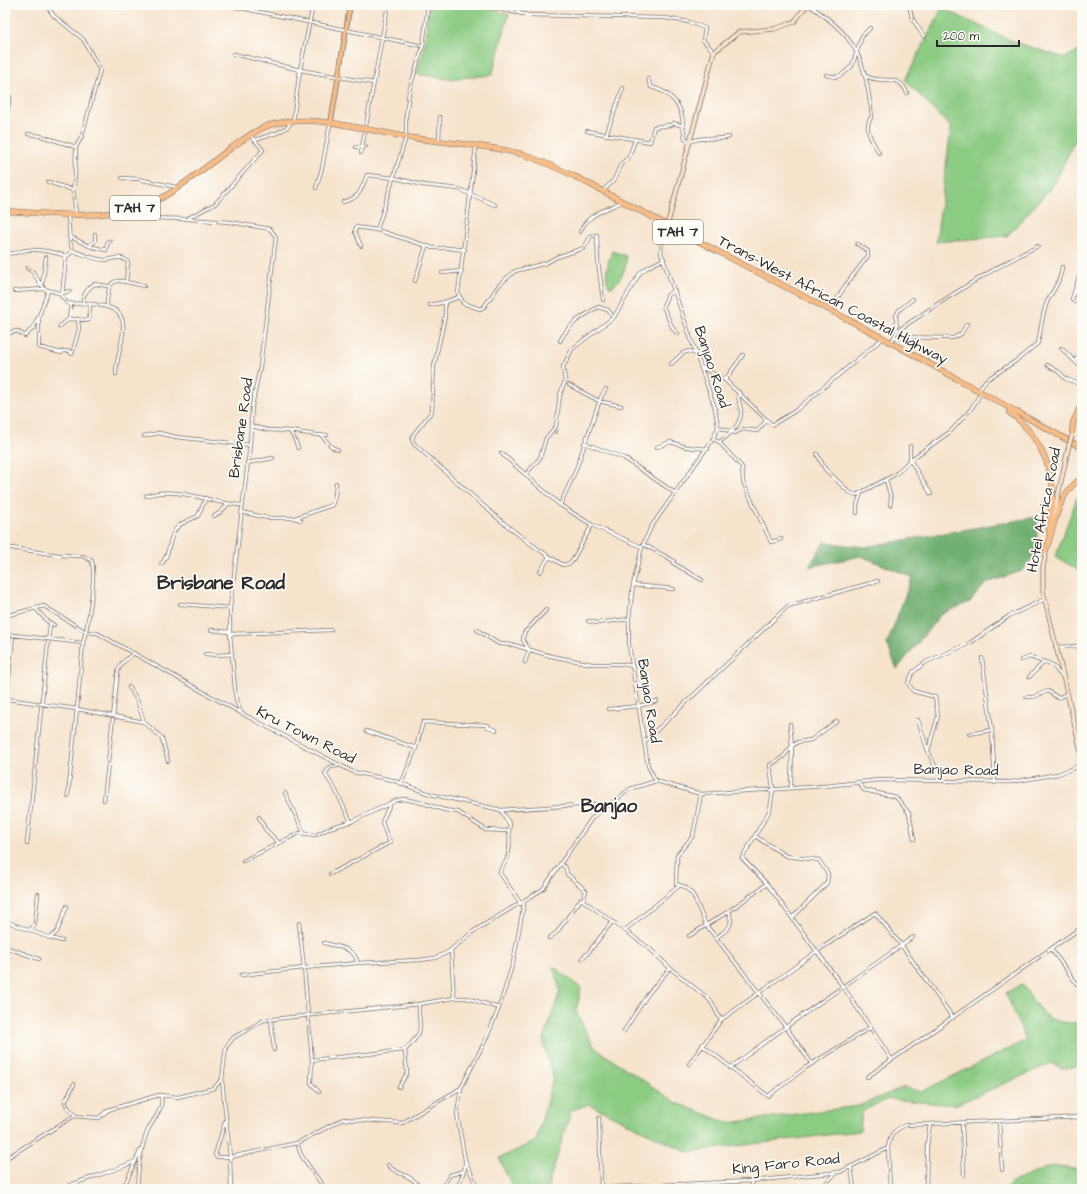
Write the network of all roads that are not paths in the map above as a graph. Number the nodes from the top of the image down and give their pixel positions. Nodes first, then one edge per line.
1 (46, 5) edge
2 (226, 5) edge
3 (242, 5) edge
4 (313, 5) edge
5 (350, 5) edge
6 (388, 5) edge
7 (428, 5) edge
8 (477, 5) edge
9 (510, 5) edge
10 (808, 5) edge
11 (909, 5) edge
12 (241, 9) junction
13 (514, 12) junction
14 (309, 22) junction
15 (870, 28) dead end
16 (346, 30) junction
17 (381, 37) junction
18 (924, 37) dead end
19 (423, 46) junction
20 (856, 51) junction
21 (714, 52) junction
22 (234, 54) dead end
23 (300, 70) junction
24 (826, 75) dead end
25 (866, 76) junction
26 (338, 77) junction
27 (648, 79) dead end
28 (374, 83) junction
29 (623, 88) dead end
30 (907, 93) dead end
31 (5, 96) edge
32 (7, 113) dead end
33 (440, 117) dead end
34 (293, 121) junction
35 (330, 122) junction
36 (683, 126) junction
37 (366, 130) junction
38 (587, 131) dead end
39 (28, 134) dead end
40 (250, 135) junction
41 (606, 135) junction
42 (406, 137) junction
43 (729, 137) dead end
44 (255, 140) junction
45 (635, 140) junction
46 (438, 142) junction
47 (690, 142) junction
48 (366, 146) dead end
49 (76, 147) junction
50 (356, 147) dead end
51 (362, 147) junction
52 (476, 147) junction
53 (879, 152) dead end
54 (361, 153) dead end
55 (122, 178) dead end
56 (395, 178) junction
57 (48, 182) dead end
58 (177, 188) junction
59 (316, 188) dead end
60 (73, 190) junction
61 (602, 191) junction
62 (470, 193) junction
63 (343, 202) dead end
64 (622, 202) junction
65 (495, 205) dead end
66 (5, 211) edge
67 (116, 212) junction
68 (68, 214) junction
69 (76, 214) junction
70 (188, 218) junction
71 (667, 226) junction
72 (376, 230) junction
73 (580, 232) dead end
74 (95, 234) dead end
75 (69, 235) junction
76 (111, 241) dead end
77 (857, 244) dead end
78 (89, 246) junction
79 (361, 246) dead end
80 (426, 246) junction
81 (1038, 246) dead end
82 (465, 250) junction
83 (73, 251) junction
84 (5, 253) edge
85 (46, 257) dead end
86 (66, 257) junction
87 (664, 259) junction
88 (1062, 267) dead end
89 (27, 268) dead end
90 (462, 271) junction
91 (1081, 271) edge
92 (442, 273) dead end
93 (415, 281) dead end
94 (126, 282) junction
95 (42, 286) junction
96 (108, 286) junction
97 (144, 286) dead end
98 (44, 289) junction
99 (70, 290) dead end
100 (14, 291) dead end
101 (48, 291) junction
102 (675, 292) junction
103 (62, 295) junction
104 (459, 297) junction
105 (913, 299) dead end
106 (603, 300) dead end
107 (445, 302) junction
108 (84, 303) junction
109 (71, 304) junction
110 (90, 304) junction
111 (430, 305) dead end
112 (1082, 305) edge
113 (107, 307) junction
114 (829, 312) junction
115 (39, 316) junction
116 (614, 317) junction
117 (69, 318) junction
118 (78, 319) junction
119 (966, 324) dead end
120 (59, 327) dead end
121 (897, 331) junction
122 (678, 334) dead end
123 (894, 337) junction
124 (5, 338) edge
125 (883, 338) junction
126 (560, 341) dead end
127 (891, 343) junction
128 (1061, 348) dead end
129 (1082, 352) edge
130 (696, 354) junction
131 (743, 355) dead end
132 (1075, 361) junction
133 (671, 364) dead end
134 (1047, 365) dead end
135 (701, 367) junction
136 (1082, 368) edge
137 (116, 374) dead end
138 (726, 380) junction
139 (1082, 384) edge
140 (569, 385) dead end
141 (606, 389) dead end
142 (739, 392) junction
143 (981, 393) junction
144 (599, 401) junction
145 (1082, 403) edge
146 (621, 406) dead end
147 (1082, 407) edge
148 (766, 420) junction
149 (251, 426) junction
150 (718, 427) junction
151 (290, 431) junction
152 (732, 432) junction
153 (1072, 434) junction
154 (321, 435) junction
155 (327, 435) dead end
156 (144, 436) dead end
157 (713, 439) junction
158 (719, 442) junction
159 (584, 443) junction
160 (250, 445) junction
161 (910, 446) dead end
162 (1080, 446) edge
163 (657, 447) dead end
164 (298, 448) dead end
165 (708, 449) junction
166 (338, 450) dead end
167 (501, 453) dead end
168 (817, 454) dead end
169 (273, 458) dead end
170 (910, 460) junction
171 (247, 463) junction
172 (526, 474) junction
173 (1082, 478) edge
174 (886, 480) junction
175 (336, 483) dead end
176 (861, 492) junction
177 (675, 493) junction
178 (931, 494) dead end
179 (146, 496) dead end
180 (207, 499) junction
181 (228, 505) junction
182 (242, 505) junction
183 (560, 505) junction
184 (890, 505) dead end
185 (242, 512) junction
186 (857, 513) dead end
187 (214, 516) dead end
188 (295, 518) junction
189 (301, 520) dead end
190 (592, 525) junction
191 (1049, 533) junction
192 (781, 539) dead end
193 (5, 546) edge
194 (642, 546) junction
195 (1046, 550) junction
196 (549, 557) junction
197 (161, 564) dead end
198 (540, 572) dead end
199 (702, 580) dead end
200 (878, 581) dead end
201 (633, 585) junction
202 (674, 589) dead end
203 (1045, 599) junction
204 (180, 604) dead end
205 (230, 608) junction
206 (35, 609) junction
207 (546, 610) dead end
208 (5, 616) edge
209 (629, 619) junction
210 (588, 621) dead end
211 (50, 624) junction
212 (54, 625) dead end
213 (211, 630) dead end
214 (331, 630) dead end
215 (477, 630) dead end
216 (86, 632) junction
217 (230, 633) junction
218 (5, 634) edge
219 (13, 635) junction
220 (49, 639) junction
221 (83, 643) junction
222 (1082, 646) edge
223 (1055, 647) junction
224 (529, 650) junction
225 (134, 653) junction
226 (205, 654) dead end
227 (232, 654) junction
228 (982, 658) dead end
229 (1022, 660) dead end
230 (525, 662) dead end
231 (1044, 662) junction
232 (632, 666) junction
233 (1062, 676) junction
234 (1029, 677) dead end
235 (129, 687) dead end
236 (1066, 694) junction
237 (1026, 697) dead end
238 (6, 699) edge
239 (657, 701) dead end
240 (41, 704) junction
241 (639, 706) junction
242 (77, 709) junction
243 (609, 709) dead end
244 (5, 712) edge
245 (241, 713) junction
246 (112, 716) junction
247 (918, 720) dead end
248 (837, 721) dead end
249 (144, 722) junction
250 (790, 724) dead end
251 (366, 730) dead end
252 (496, 730) dead end
253 (992, 730) junction
254 (969, 734) dead end
255 (644, 742) junction
256 (792, 746) junction
257 (416, 748) junction
258 (928, 751) junction
259 (1082, 756) edge
260 (168, 761) dead end
261 (1082, 765) edge
262 (339, 766) junction
263 (656, 781) junction
264 (942, 781) junction
265 (857, 782) junction
266 (995, 783) junction
267 (401, 784) junction
268 (790, 787) junction
269 (773, 789) junction
270 (285, 793) dead end
271 (701, 794) junction
272 (68, 796) dead end
273 (104, 800) dead end
274 (390, 803) junction
275 (604, 809) junction
276 (501, 810) junction
277 (259, 818) dead end
278 (350, 822) junction
279 (509, 830) junction
280 (304, 833) junction
281 (755, 836) junction
282 (914, 839) dead end
283 (279, 843) junction
284 (27, 844) dead end
285 (243, 861) dead end
286 (561, 864) junction
287 (330, 874) dead end
288 (767, 884) junction
289 (679, 886) junction
290 (38, 894) dead end
291 (583, 900) junction
292 (522, 903) junction
293 (67, 906) dead end
294 (729, 911) junction
295 (792, 918) junction
296 (5, 921) edge
297 (612, 922) junction
298 (299, 923) dead end
299 (706, 925) junction
300 (1082, 927) edge
301 (30, 930) junction
302 (624, 930) junction
303 (689, 936) dead end
304 (50, 938) junction
305 (548, 938) dead end
306 (716, 938) junction
307 (913, 938) dead end
308 (62, 941) dead end
309 (324, 943) dead end
310 (902, 946) junction
311 (5, 947) edge
312 (1051, 949) junction
313 (451, 950) junction
314 (817, 951) junction
315 (582, 958) dead end
316 (39, 959) dead end
317 (357, 963) junction
318 (304, 968) junction
319 (670, 968) junction
320 (241, 975) dead end
321 (1077, 984) dead end
322 (844, 988) junction
323 (759, 993) junction
324 (454, 998) junction
325 (419, 1004) junction
326 (499, 1008) junction
327 (308, 1016) junction
328 (953, 1018) junction
329 (272, 1019) junction
330 (721, 1020) junction
331 (785, 1026) junction
332 (871, 1027) junction
333 (624, 1031) dead end
334 (702, 1045) junction
335 (274, 1050) dead end
336 (405, 1050) junction
337 (312, 1060) junction
338 (892, 1060) junction
339 (689, 1064) dead end
340 (812, 1064) junction
341 (730, 1068) junction
342 (867, 1077) dead end
343 (222, 1080) junction
344 (74, 1084) dead end
345 (399, 1086) dead end
346 (461, 1088) junction
347 (319, 1092) dead end
348 (159, 1095) junction
349 (76, 1116) junction
350 (1082, 1117) edge
351 (599, 1118) dead end
352 (226, 1121) junction
353 (999, 1121) junction
354 (962, 1123) junction
355 (930, 1124) junction
356 (297, 1143) junction
357 (142, 1147) junction
358 (888, 1148) junction
359 (230, 1158) junction
360 (5, 1159) edge
361 (465, 1160) junction
362 (136, 1161) junction
363 (388, 1165) dead end
364 (851, 1168) junction
365 (1002, 1170) dead end
366 (464, 1171) junction
367 (836, 1172) junction
368 (964, 1175) dead end
369 (751, 1181) junction
370 (718, 1182) junction
371 (68, 1186) dead end
372 (641, 1187) edge
373 (602, 1188) edge
374 (123, 1189) edge
375 (137, 1189) edge
376 (231, 1189) edge
377 (325, 1189) edge
378 (421, 1189) edge
379 (441, 1189) edge
380 (457, 1189) edge
381 (478, 1189) edge
382 (569, 1189) edge
383 (717, 1189) edge
384 (751, 1189) edge
385 (820, 1189) edge
386 (854, 1189) edge
387 (890, 1189) edge
388 (926, 1189) edge

1 - 49 street
2 - 12 street
3 - 12 street
4 - 14 street
5 - 16 main road
6 - 17 street
7 - 19 street
8 - 13 street
9 - 13 street
10 - 20 street
10 - 21 street
11 - 18 street
12 - 14 street
13 - 21 street
14 - 16 street
14 - 23 street
15 - 20 street
16 - 17 street
16 - 26 main road
17 - 19 street
17 - 28 street
19 - 42 street
20 - 24 street
20 - 25 street
21 - 47 street
22 - 23 street
23 - 26 street
23 - 34 street
25 - 30 street
25 - 53 street
26 - 28 street
26 - 35 main road
27 - 36 street
28 - 37 street
29 - 41 street
31 - 32 street
33 - 46 street
34 - 35 highway, Trans-West African Coastal Highway / TAH 7
34 - 40 highway, Trans-West African Coastal Highway / TAH 7
34 - 44 street
35 - 37 highway, Trans-West African Coastal Highway / TAH 7
35 - 59 street
36 - 45 street
36 - 47 street
37 - 42 highway, Trans-West African Coastal Highway / TAH 7
37 - 51 street
38 - 41 street
39 - 49 street
40 - 44 street
40 - 58 highway, Trans-West African Coastal Highway / TAH 7
41 - 45 street
42 - 46 highway, Trans-West African Coastal Highway / TAH 7
42 - 56 street
43 - 47 street
44 - 70 street
45 - 61 street
46 - 52 highway, Trans-West African Coastal Highway / TAH 7
47 - 71 street
48 - 51 street
49 - 60 street
50 - 51 street
51 - 54 street
52 - 61 highway, Trans-West African Coastal Highway / TAH 7
52 - 62 street
55 - 58 street
56 - 62 street
56 - 63 street
56 - 72 street
57 - 60 street
58 - 67 highway, Trans-West African Coastal Highway / TAH 7
60 - 69 street
61 - 64 highway, Trans-West African Coastal Highway / TAH 7
62 - 65 street
62 - 82 street
64 - 71 highway, Trans-West African Coastal Highway / TAH 7
64 - 73 street
66 - 68 highway, Trans-West African Coastal Highway / TAH 7
67 - 69 highway, Trans-West African Coastal Highway / TAH 7
67 - 70 street, Brisbane Road
68 - 69 highway, Trans-West African Coastal Highway / TAH 7
68 - 75 street
70 - 149 street, Brisbane Road
71 - 87 street, Banjao Road
71 - 114 highway, Trans-West African Coastal Highway / TAH 7
72 - 79 street
72 - 80 street
74 - 78 street
75 - 78 street
75 - 83 street
76 - 78 street
77 - 114 street
80 - 82 street
80 - 93 street
81 - 121 street
82 - 90 street
83 - 86 street
83 - 94 street
84 - 86 street
85 - 95 street
86 - 103 street
87 - 102 street, Banjao Road
87 - 116 street
88 - 143 street
89 - 95 street
90 - 92 street
90 - 104 street
91 - 112 street
94 - 96 street
94 - 97 street
95 - 98 street
96 - 108 street
96 - 113 street
98 - 100 street
98 - 101 street
99 - 103 street
101 - 103 street
101 - 115 street
102 - 122 street
102 - 130 street, Banjao Road
103 - 109 street
104 - 106 street
104 - 107 street
105 - 121 street
107 - 111 street
107 - 196 street
108 - 109 street
108 - 110 street
109 - 117 street
110 - 113 street
110 - 118 street
113 - 137 street
114 - 125 highway, Trans-West African Coastal Highway / TAH 7
115 - 118 street
115 - 124 street
116 - 126 street
116 - 172 street
117 - 118 street
117 - 120 street
119 - 123 street
121 - 123 street
123 - 127 street
125 - 127 highway, Trans-West African Coastal Highway / TAH 7
125 - 148 street
127 - 143 highway, Trans-West African Coastal Highway / TAH 7
128 - 132 street
129 - 132 street
130 - 133 street
130 - 135 street, Banjao Road
131 - 138 street
132 - 136 street
134 - 139 street
135 - 138 street
135 - 150 street, Banjao Road
138 - 142 street
140 - 144 street
141 - 144 street
142 - 148 street
142 - 152 street
143 - 162 highway, Trans-West African Coastal Highway / TAH 7
143 - 170 street
143 - 191 highway
144 - 146 street
144 - 159 street
145 - 153 highway
147 - 153 highway
148 - 152 street
149 - 151 street
149 - 160 street, Brisbane Road
150 - 152 street
150 - 157 street, Banjao Road
151 - 154 street
151 - 164 street
152 - 158 street
153 - 191 street, Hotel Africa Road, bridge
154 - 155 street
154 - 166 street
156 - 160 street
157 - 158 street
157 - 165 street, Banjao Road
158 - 192 street
159 - 177 street
159 - 183 street
160 - 171 street, Brisbane Road
161 - 170 street
163 - 165 street
165 - 177 street, Banjao Road
167 - 172 street
168 - 176 street
169 - 171 street
170 - 174 street
170 - 178 street
171 - 182 street, Brisbane Road
172 - 183 street
173 - 195 highway
174 - 176 street
174 - 184 street
175 - 188 street
176 - 186 street
177 - 194 street, Banjao Road
179 - 180 street
180 - 181 street
180 - 197 street
181 - 182 street
181 - 187 street
182 - 185 street, Brisbane Road
183 - 190 street
185 - 188 street
185 - 205 street, Brisbane Road
188 - 189 street
190 - 194 street
190 - 196 street
191 - 195 street, Hotel Africa Road
193 - 216 street
194 - 199 street
194 - 201 street, Banjao Road
195 - 203 street, Hotel Africa Road
196 - 198 street
200 - 255 street
201 - 202 street
201 - 209 street, Banjao Road
203 - 223 street, Hotel Africa Road
203 - 258 street
204 - 205 street
205 - 217 street, Brisbane Road
206 - 208 street
206 - 211 street
206 - 216 street, Kru Town Road
207 - 224 street
209 - 210 street
209 - 232 street, Banjao Road
211 - 212 street
211 - 220 street
213 - 217 street
214 - 217 street
215 - 224 street
216 - 221 street
216 - 225 street, Kru Town Road
217 - 227 street, Brisbane Road
218 - 219 street
219 - 220 street
219 - 238 street
220 - 221 street
220 - 240 street
221 - 242 street
222 - 223 street
223 - 233 street, Hotel Africa Road
224 - 230 street
224 - 232 street
225 - 245 street, Kru Town Road
225 - 246 street
226 - 227 street
227 - 245 street, Brisbane Road
228 - 253 street
229 - 231 street
231 - 233 street
231 - 234 street
232 - 241 street, Banjao Road
233 - 236 street, Hotel Africa Road
235 - 249 street
236 - 237 street
236 - 259 street, Hotel Africa Road
238 - 240 street
238 - 244 street
239 - 241 street
240 - 242 street
240 - 284 street
241 - 243 street
241 - 255 street, Banjao Road
242 - 246 street
242 - 272 street
245 - 262 street, Kru Town Road
246 - 249 street
246 - 273 street
247 - 258 street
248 - 256 street
249 - 260 street
250 - 256 street
251 - 257 street
252 - 257 street
253 - 254 street
253 - 266 street
255 - 263 street, Banjao Road
256 - 268 street
256 - 269 street
257 - 267 street
258 - 264 street
261 - 266 street, Banjao Road
262 - 267 street, Kru Town Road
262 - 278 street
263 - 271 street, Banjao Road
263 - 275 street
264 - 265 street, Banjao Road
264 - 266 street, Banjao Road
265 - 268 street, Banjao Road
265 - 282 street
267 - 276 street, Kru Town Road
268 - 269 street, Banjao Road
269 - 271 street, Banjao Road
269 - 281 street
270 - 280 street
271 - 289 street
274 - 278 street
274 - 279 street
274 - 287 street
275 - 276 street, Kru Town Road
275 - 286 street
276 - 279 street
277 - 283 street
278 - 280 street
279 - 292 street
280 - 283 street
281 - 288 street
281 - 295 street
283 - 285 street
286 - 291 street
286 - 292 street
288 - 294 street
288 - 295 street
289 - 299 street
289 - 302 street
290 - 301 street
291 - 297 street
291 - 305 street
292 - 313 street
292 - 326 street
293 - 304 street
294 - 299 street
294 - 306 street
295 - 314 street
296 - 301 street
297 - 302 street
297 - 315 street
298 - 318 street
299 - 303 street
299 - 306 street
300 - 312 street
301 - 304 street
302 - 319 street
304 - 308 street
306 - 323 street
307 - 310 street
309 - 317 street
310 - 314 street
310 - 322 street
310 - 328 street
311 - 316 street
312 - 321 street
312 - 328 street
313 - 317 street
313 - 324 street
314 - 322 street
314 - 323 street
317 - 318 street
318 - 320 street
318 - 327 street
319 - 330 street
319 - 333 street
322 - 331 street
322 - 332 street
323 - 330 street
323 - 331 street
324 - 325 street
324 - 326 street
325 - 327 street
325 - 336 street
326 - 346 street
327 - 329 street
327 - 337 street
328 - 338 street
329 - 335 street
329 - 343 street
330 - 334 street
331 - 340 street
331 - 341 street
332 - 338 street
332 - 340 street
334 - 339 street
334 - 341 street
336 - 337 street
336 - 345 street
337 - 347 street
338 - 342 street
340 - 341 street
343 - 348 street
343 - 352 street
344 - 349 street
346 - 356 street
346 - 361 street
348 - 349 street
348 - 357 street
349 - 360 street
350 - 353 street
351 - 373 street
352 - 359 street
352 - 359 street
353 - 354 street
353 - 365 street
354 - 355 street
354 - 368 street
355 - 358 street
355 - 388 street
356 - 359 street
356 - 377 street
357 - 362 street
357 - 375 street
358 - 364 street, King Faro Road
358 - 387 street
359 - 376 street
361 - 366 street
361 - 381 street
362 - 371 street
362 - 374 street
363 - 378 street
364 - 367 street, King Faro Road
364 - 386 street
366 - 379 street
366 - 380 street
367 - 369 street, King Faro Road
367 - 385 street
369 - 370 street, King Faro Road
369 - 384 street
370 - 372 street, King Faro Road
370 - 383 street
372 - 373 street, King Faro Road
373 - 382 street, King Faro Road

